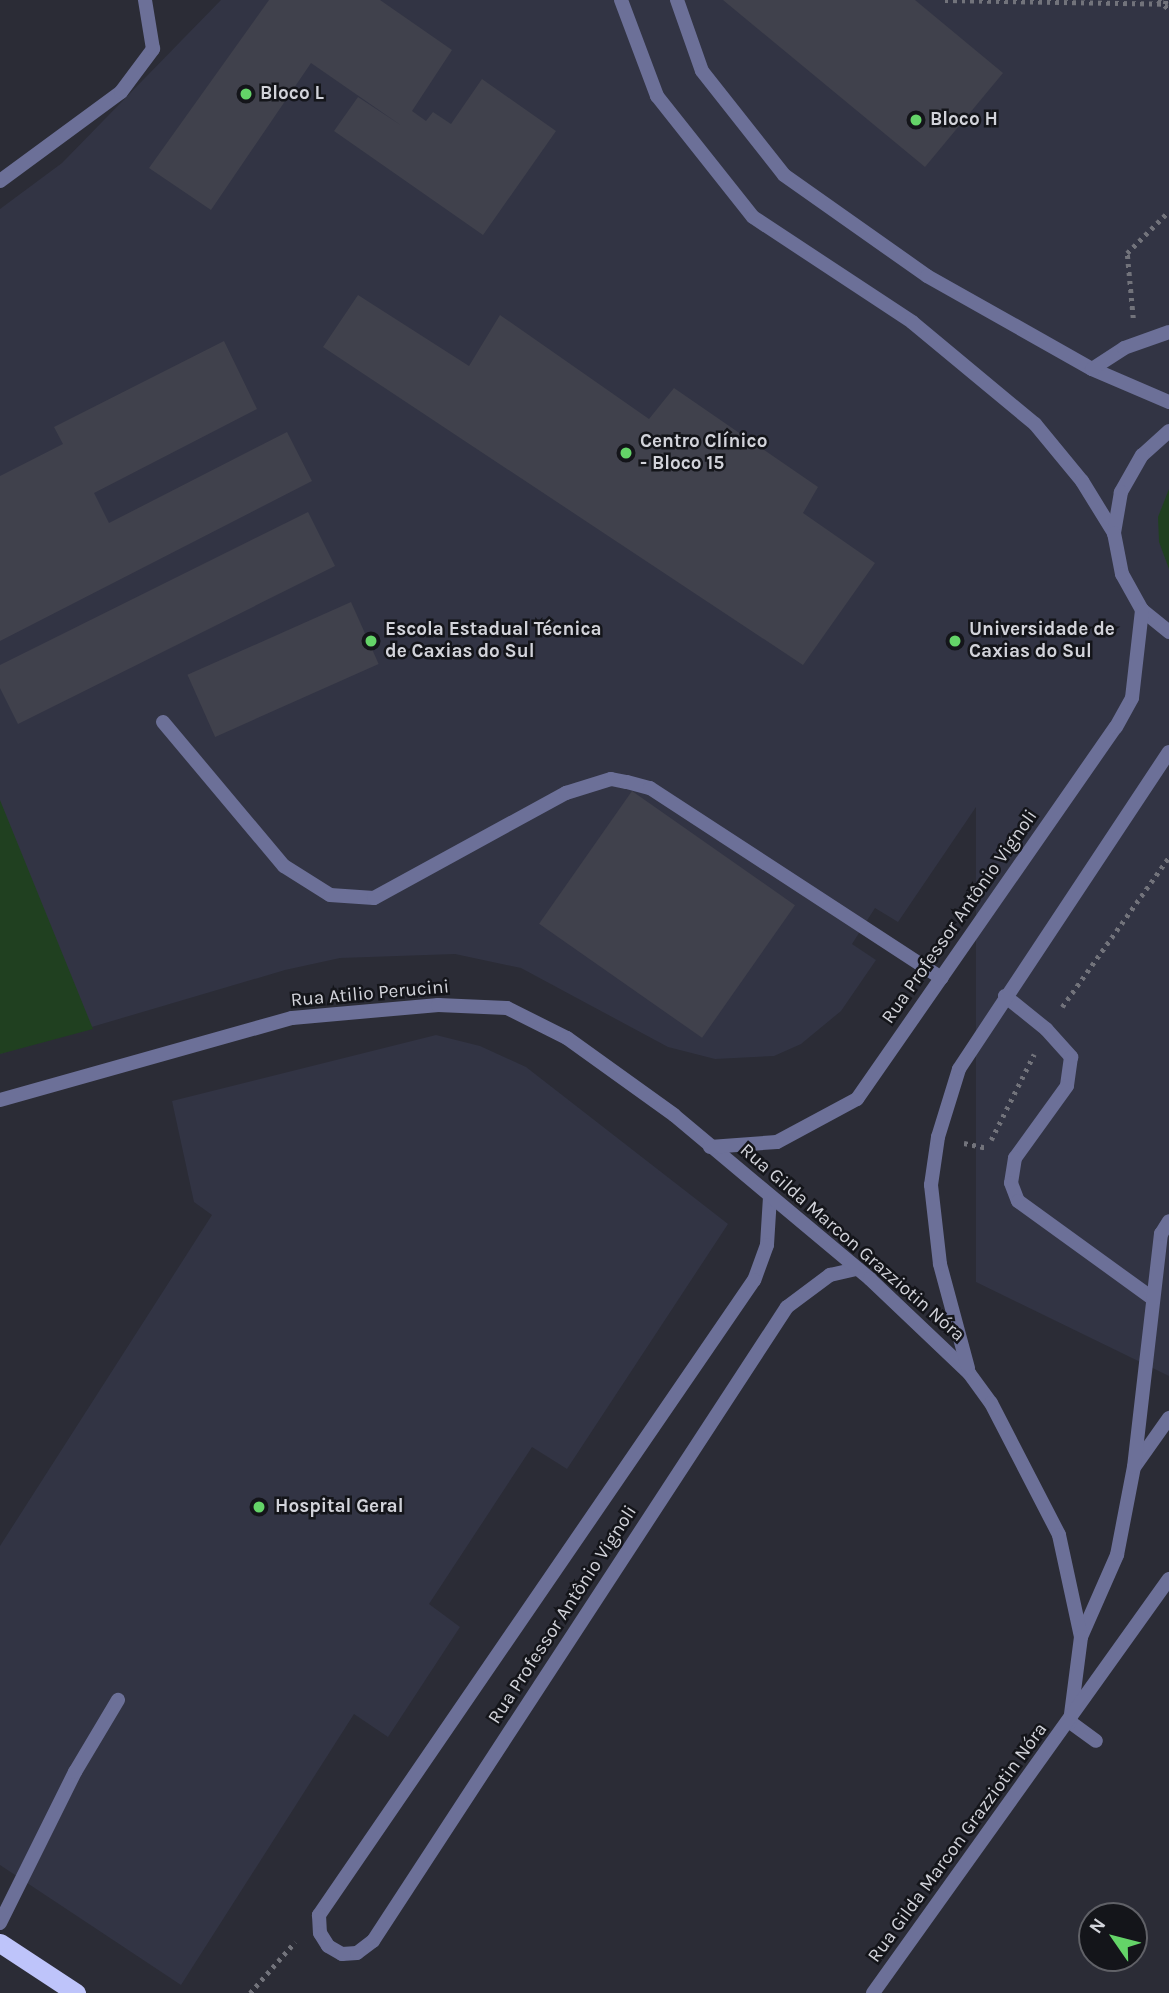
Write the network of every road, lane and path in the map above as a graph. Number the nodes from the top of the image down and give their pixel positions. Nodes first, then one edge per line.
1 (145, 0) edge
2 (621, 0) edge
3 (677, 0) edge
4 (944, 0) edge
5 (1157, 0) edge
6 (1165, 2) edge
7 (1169, 9) edge
8 (0, 181) edge
9 (1169, 211) edge
10 (1169, 332) edge
11 (1135, 344) junction
12 (1091, 369) junction
13 (1169, 402) edge
14 (1169, 431) edge
15 (1114, 533) junction
16 (1142, 610) junction
17 (1169, 632) edge
18 (163, 722) dead end
19 (1169, 752) edge
20 (1169, 857) edge
21 (1139, 901) dead end
22 (941, 978) junction
23 (1005, 996) junction
24 (0, 1100) edge
25 (710, 1146) junction
26 (770, 1197) junction
27 (1169, 1221) edge
28 (857, 1269) junction
29 (1152, 1298) junction
30 (970, 1373) junction
31 (1169, 1418) edge
32 (1134, 1467) junction
33 (1169, 1579) edge
34 (1081, 1637) junction
35 (118, 1700) dead end
36 (1070, 1722) junction
37 (1096, 1741) dead end
38 (319, 1915) junction
39 (0, 1923) edge
40 (0, 1943) edge
41 (76, 1993) edge
42 (250, 1993) edge
43 (873, 1993) edge

1 - 8 street
2 - 15 street
3 - 12 street
4 - 6 path
5 - 6 path
6 - 7 path
9 - 11 path
10 - 11 street
11 - 12 street
12 - 13 street
14 - 15 street
15 - 16 street
16 - 17 street
16 - 22 street, Rua Professor Antônio Vignoli
18 - 22 street
19 - 23 street
20 - 21 path
22 - 25 street, Rua Professor Antônio Vignoli
23 - 29 street
23 - 30 street
24 - 25 street, Rua Atilio Perucini
25 - 26 street, Rua Gilda Marcon Grazziotin Nóra
26 - 28 street, Rua Gilda Marcon Grazziotin Nóra
26 - 38 street, Rua Professor Antônio Vignoli
27 - 29 street
28 - 30 street, Rua Gilda Marcon Grazziotin Nóra
28 - 38 street, Rua Professor Antônio Vignoli
29 - 32 street
30 - 34 street, Rua Gilda Marcon Grazziotin Nóra
31 - 32 street
32 - 34 street
33 - 36 street
34 - 36 street, Rua Gilda Marcon Grazziotin Nóra
35 - 39 street
36 - 37 street
36 - 43 street, Rua Gilda Marcon Grazziotin Nóra
38 - 42 path
40 - 41 highway

